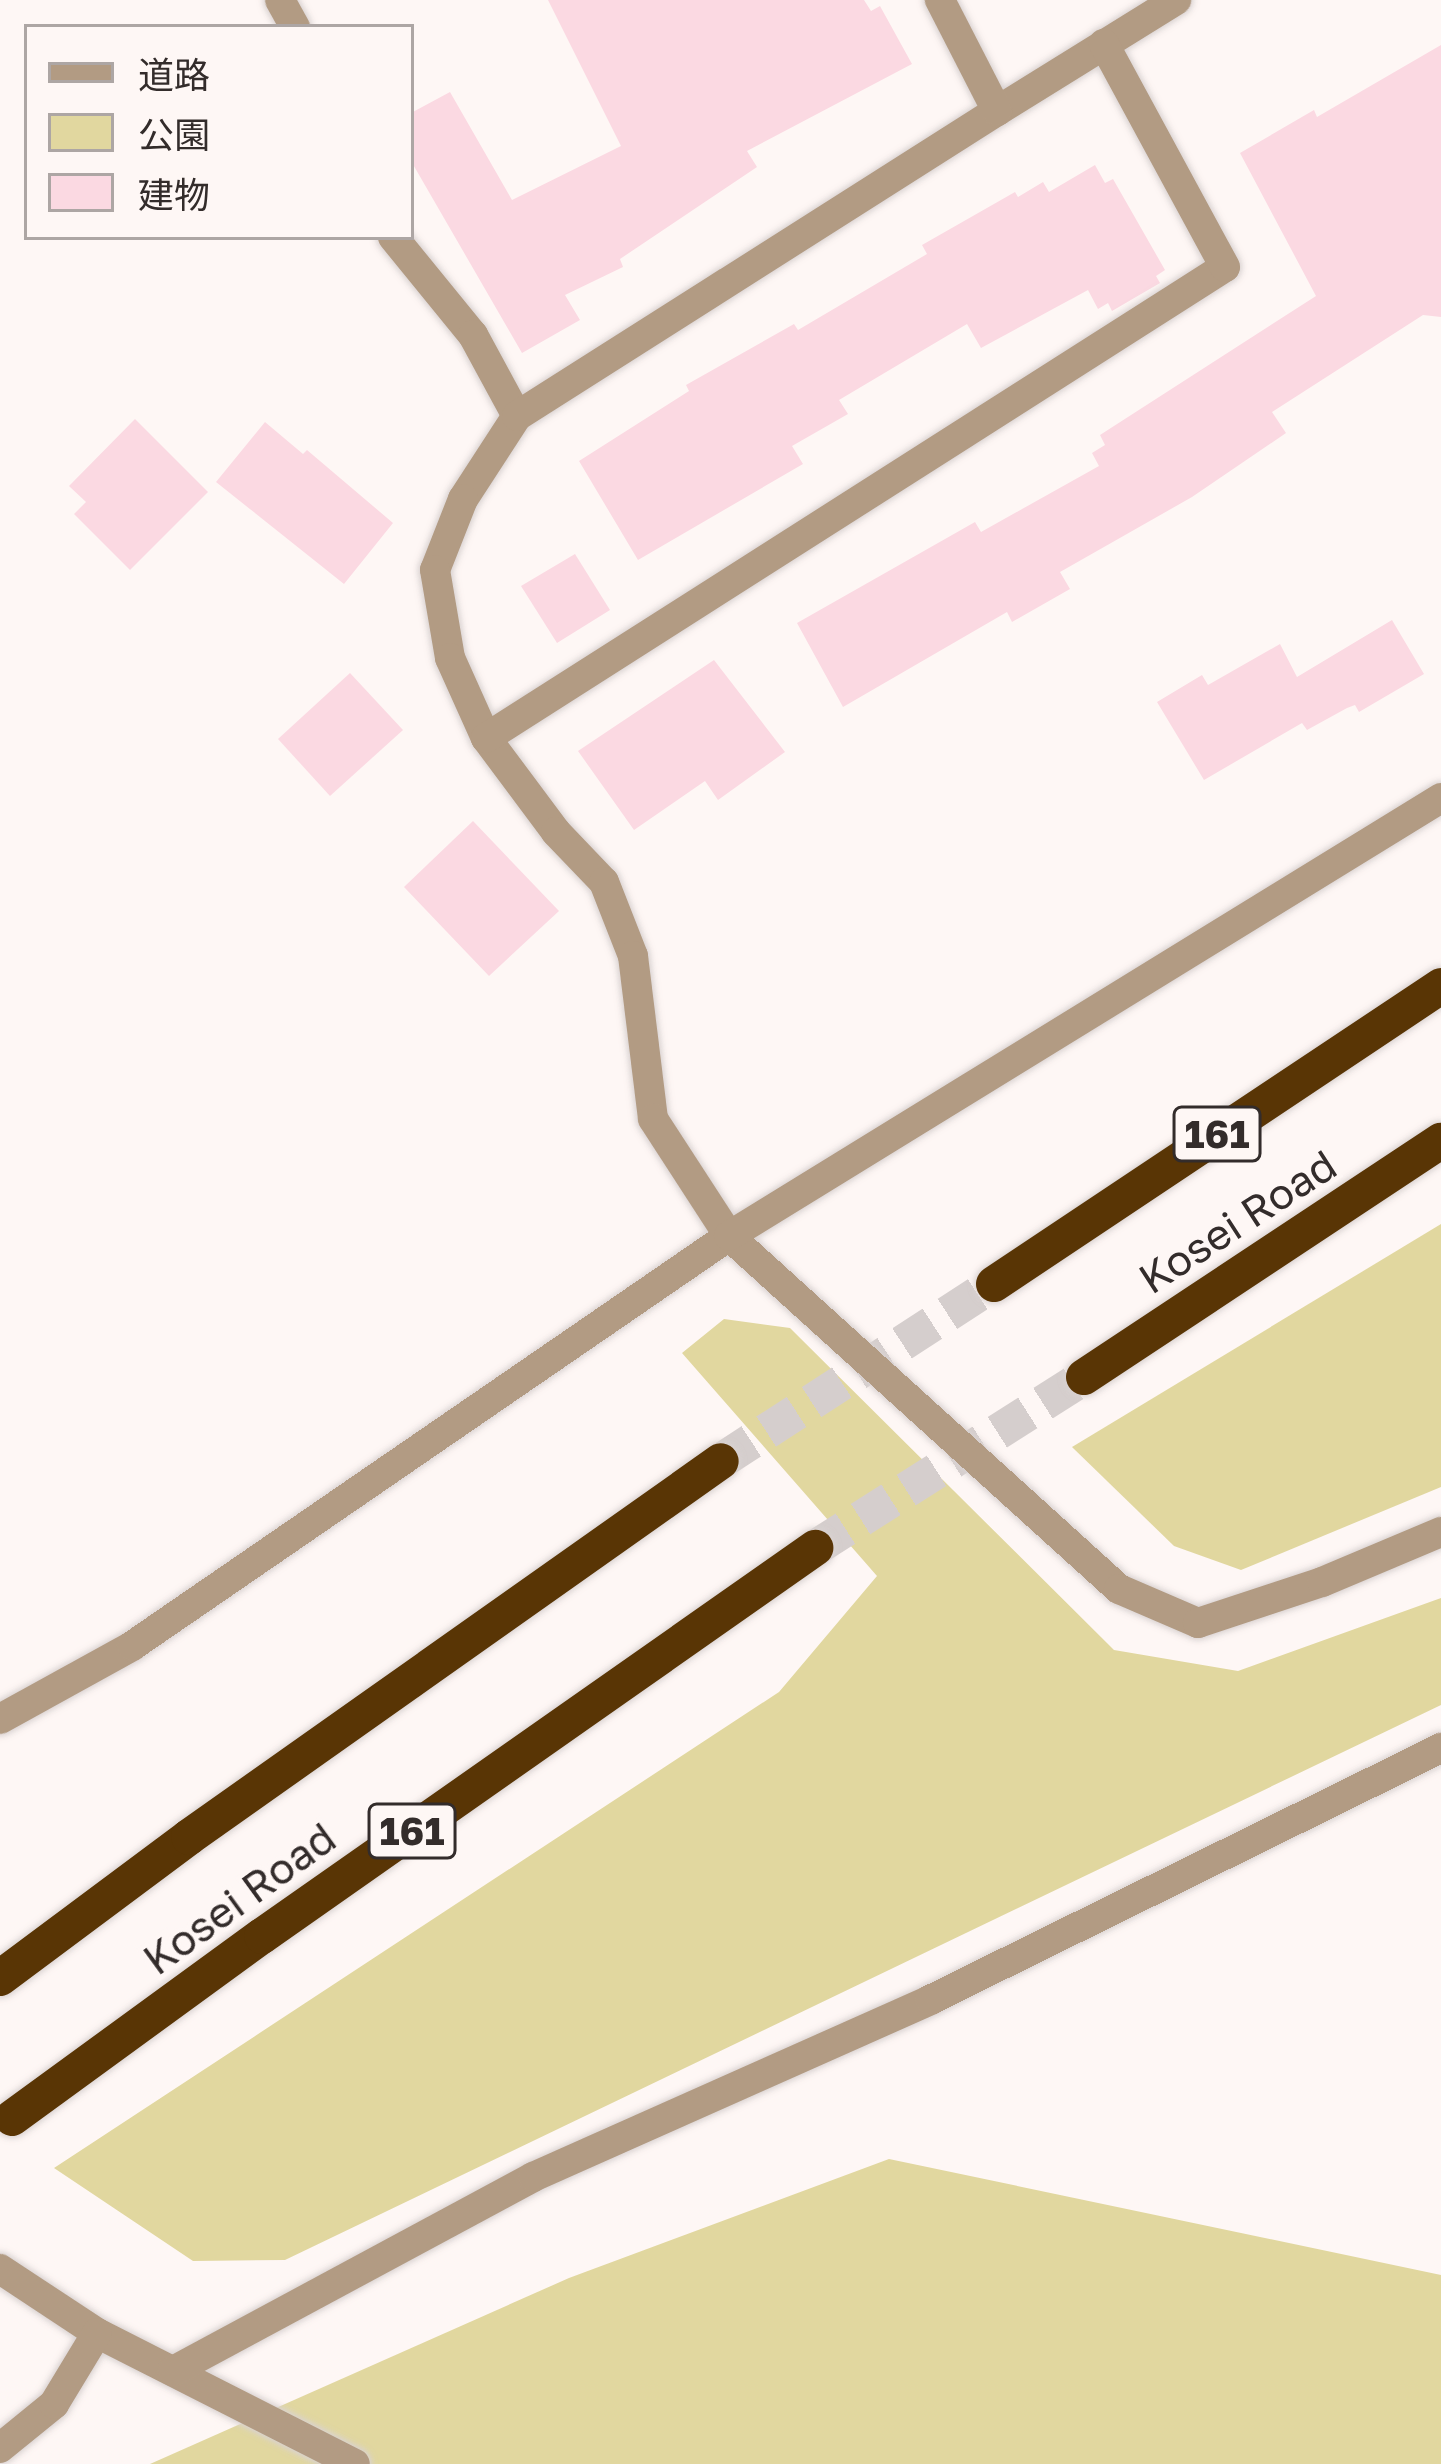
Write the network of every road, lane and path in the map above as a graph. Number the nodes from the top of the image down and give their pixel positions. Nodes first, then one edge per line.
1 (940, 0) edge
2 (1176, 0) edge
3 (1104, 44) junction
4 (997, 111) junction
5 (395, 240) edge
6 (517, 416) junction
7 (486, 738) junction
8 (1441, 798) edge
9 (1441, 986) edge
10 (1441, 1141) edge
11 (729, 1236) junction
12 (994, 1284) tunnel mouth
13 (1084, 1377) tunnel mouth
14 (722, 1461) tunnel mouth
15 (1441, 1532) edge
16 (815, 1548) tunnel mouth
17 (0, 1719) edge
18 (1441, 1748) edge
19 (0, 1978) edge
20 (12, 2118) dead end
21 (0, 2270) edge
22 (97, 2332) junction
23 (173, 2372) junction
24 (0, 2448) edge
25 (355, 2464) edge

1 - 4 street
2 - 3 street
3 - 4 street
3 - 7 street
4 - 6 street
5 - 6 street
6 - 7 street
7 - 11 street
8 - 11 street
9 - 12 highway, Kosei Road / 161
10 - 13 highway, Kosei Road
11 - 15 street
11 - 17 street
14 - 19 highway, Kosei Road
16 - 20 highway, Kosei Road / 161
18 - 23 street
21 - 22 street
22 - 23 street
22 - 24 street
23 - 25 street

